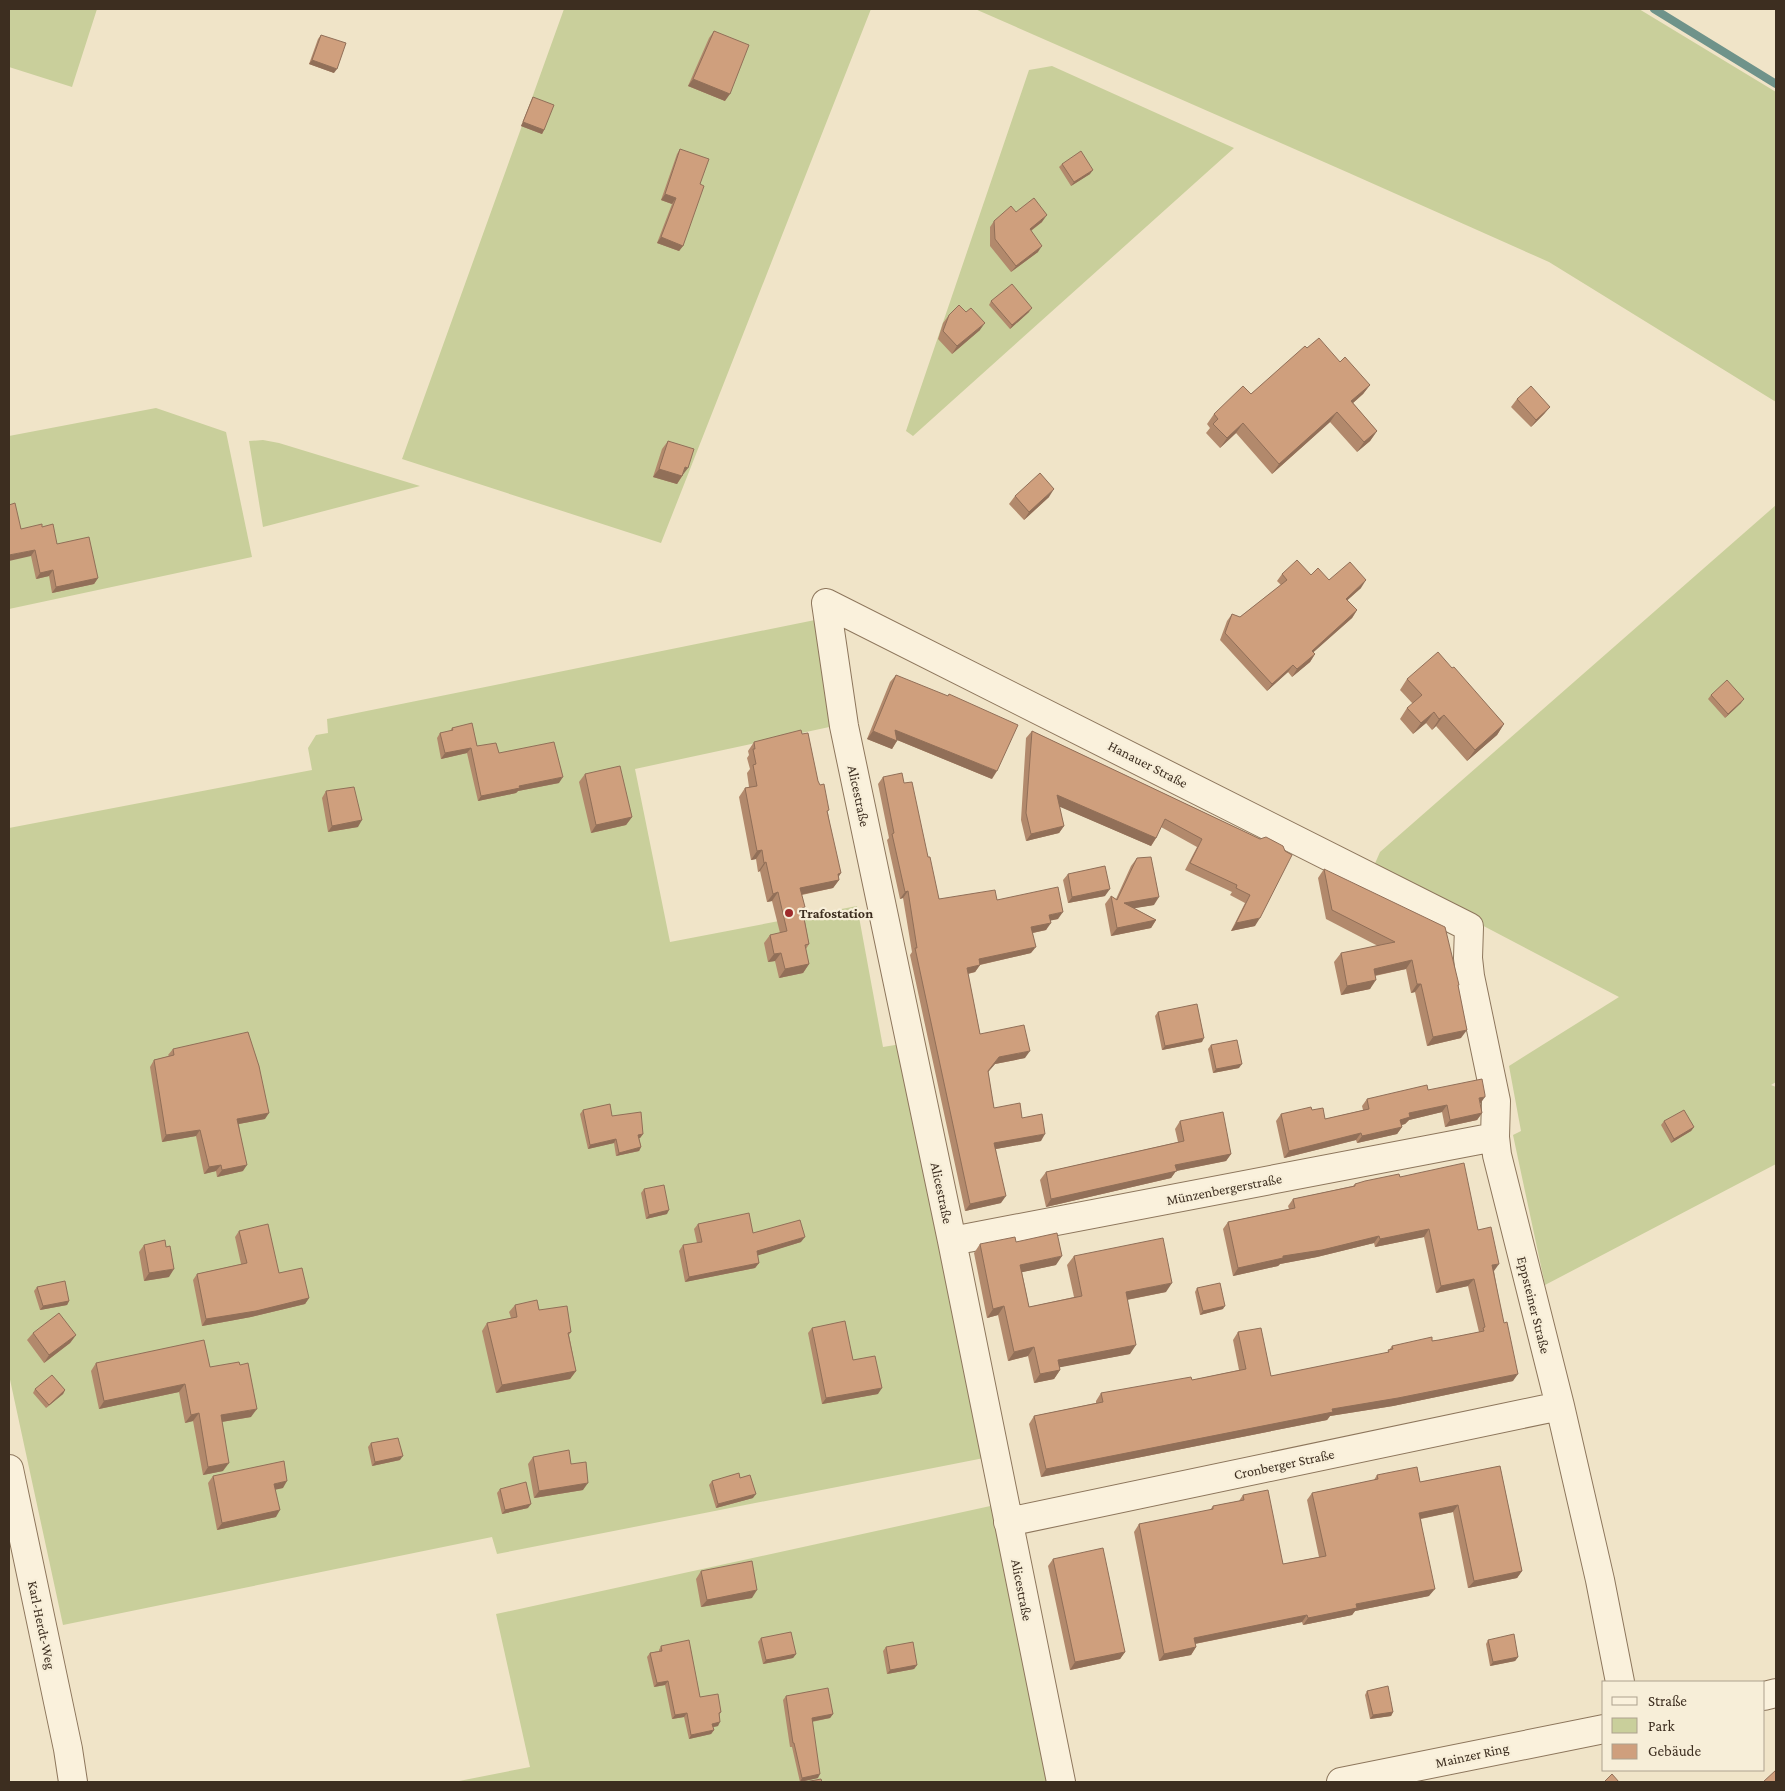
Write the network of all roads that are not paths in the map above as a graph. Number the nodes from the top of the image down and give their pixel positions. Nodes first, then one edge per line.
1 (826, 602) joint
2 (1470, 927) joint
3 (1495, 1137) junction
4 (952, 1242) junction
5 (1560, 1406) junction
6 (9, 1469) edge
7 (1008, 1522) junction
8 (1620, 1681) edge
9 (1602, 1729) edge
10 (73, 1782) edge
11 (1061, 1782) edge
12 (1341, 1782) edge

1 - 2 street, Hanauer Straße
1 - 4 street, Alicestraße
2 - 3 street, Eppsteiner Straße
3 - 4 street, Münzenbergerstraße
3 - 5 street, Eppsteiner Straße
4 - 7 street, Alicestraße
5 - 7 street, Cronberger Straße
5 - 8 street, Eppsteiner Straße
6 - 10 street, Karl-Herdt-Weg
7 - 11 street, Alicestraße
9 - 12 street, Mainzer Ring

